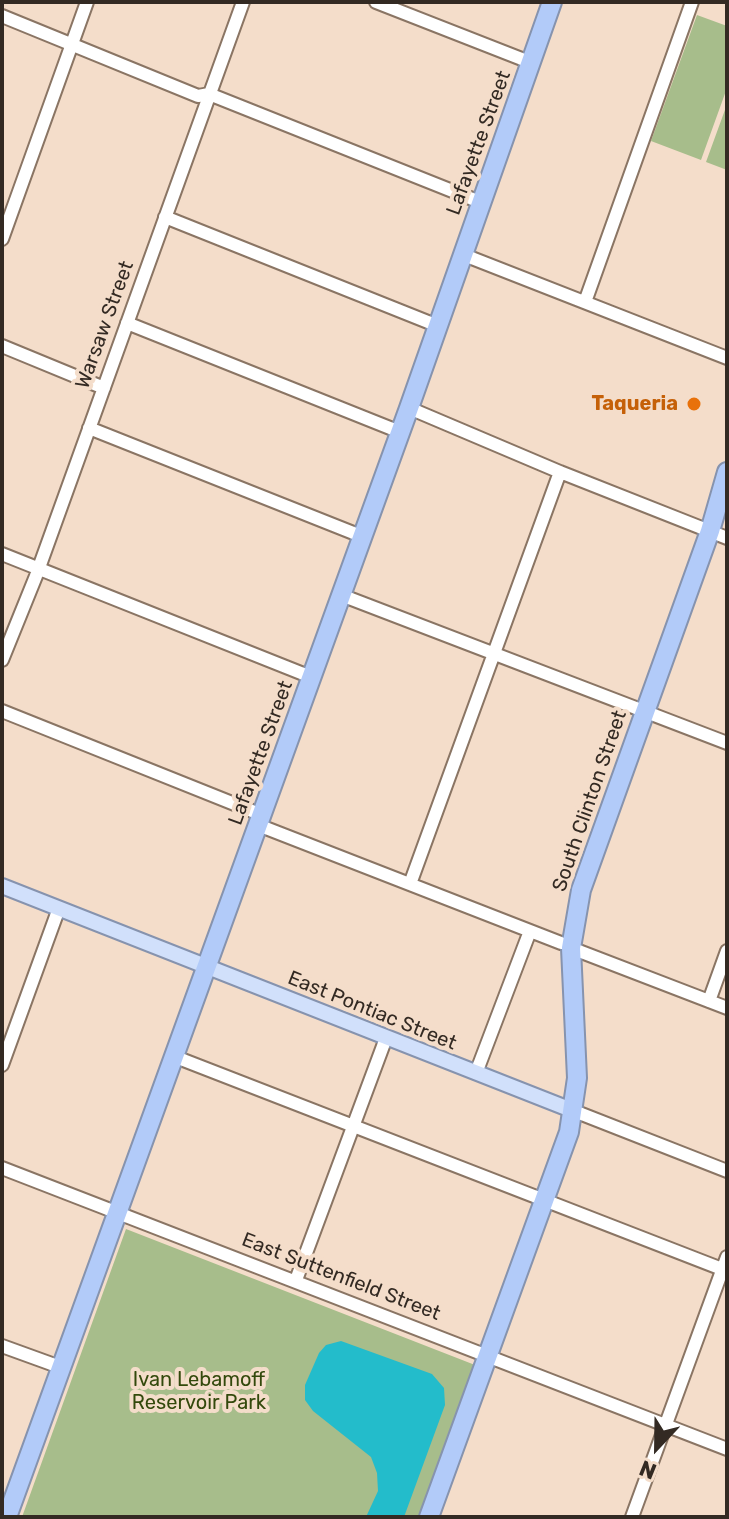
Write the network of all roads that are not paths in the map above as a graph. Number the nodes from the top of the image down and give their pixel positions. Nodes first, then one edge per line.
1 (87, 2) edge
2 (243, 2) edge
3 (376, 2) edge
4 (552, 2) edge
5 (692, 2) edge
6 (2, 16) edge
7 (72, 44) junction
8 (532, 63) junction
9 (209, 94) junction
10 (480, 202) junction
11 (165, 217) junction
12 (2, 239) edge
13 (464, 255) junction
14 (585, 302) junction
15 (127, 323) junction
16 (438, 326) junction
17 (2, 346) edge
18 (727, 358) edge
19 (104, 388) junction
20 (409, 408) junction
21 (89, 428) junction
22 (400, 432) junction
23 (560, 472) junction
24 (727, 472) edge
25 (718, 534) edge
26 (361, 536) junction
27 (2, 554) edge
28 (39, 568) junction
29 (341, 595) junction
30 (495, 654) junction
31 (2, 660) edge
32 (311, 677) junction
33 (2, 711) edge
34 (645, 711) junction
35 (727, 743) edge
36 (260, 820) junction
37 (410, 884) junction
38 (2, 886) edge
39 (59, 908) junction
40 (530, 931) junction
41 (566, 945) junction
42 (727, 951) edge
43 (206, 967) junction
44 (709, 1001) junction
45 (727, 1008) edge
46 (386, 1038) junction
47 (173, 1056) junction
48 (2, 1065) edge
49 (476, 1073) junction
50 (574, 1111) junction
51 (353, 1127) junction
52 (2, 1168) edge
53 (727, 1171) edge
54 (546, 1201) junction
55 (117, 1212) junction
56 (725, 1266) edge
57 (296, 1280) junction
58 (2, 1346) edge
59 (489, 1357) junction
60 (60, 1367) junction
61 (666, 1425) junction
62 (727, 1449) edge
63 (433, 1516) edge
64 (7, 1517) edge
65 (632, 1517) edge

1 - 7 street
2 - 9 street, Warsaw Street
3 - 8 street
4 - 8 highway, Lafayette Street
5 - 14 street
6 - 7 street
7 - 9 street
7 - 12 street
8 - 10 highway, Lafayette Street
9 - 10 street
9 - 11 street, Warsaw Street
10 - 13 highway, Lafayette Street
11 - 15 street, Warsaw Street
11 - 16 street
13 - 14 street
13 - 16 highway, Lafayette Street
14 - 18 street
15 - 19 street, Warsaw Street
15 - 22 street
16 - 20 highway, Lafayette Street
17 - 19 street
19 - 21 street, Warsaw Street
20 - 22 highway, Lafayette Street
20 - 23 street
21 - 26 street
21 - 28 street, Warsaw Street
22 - 26 highway, Lafayette Street
23 - 25 street
23 - 30 street
24 - 25 highway, South Clinton Street
25 - 34 highway, South Clinton Street
26 - 29 highway, Lafayette Street
27 - 28 street
28 - 31 street, Warsaw Street
28 - 32 street
29 - 30 street
29 - 32 highway, Lafayette Street
30 - 34 street
30 - 37 street
32 - 36 highway, Lafayette Street
33 - 36 street
34 - 35 street
34 - 41 highway, South Clinton Street
36 - 37 street
36 - 43 highway, Lafayette Street
37 - 40 street
38 - 39 main road, East Pontiac Street
39 - 43 main road, East Pontiac Street
39 - 48 street
40 - 41 street
40 - 49 street
41 - 44 street
41 - 50 highway, South Clinton Street
42 - 44 street
43 - 46 main road, East Pontiac Street
43 - 47 highway, Lafayette Street
44 - 45 street
46 - 49 main road, East Pontiac Street
46 - 51 street
47 - 51 street
47 - 55 highway, Lafayette Street
49 - 50 main road, East Pontiac Street
50 - 53 street, East Pontiac Street
50 - 54 highway, South Clinton Street
51 - 54 street
51 - 57 street
52 - 55 street, East Suttenfield Street
54 - 56 street
54 - 59 highway, South Clinton Street
55 - 57 street, East Suttenfield Street
55 - 60 highway, Lafayette Street
56 - 61 street
57 - 59 street, East Suttenfield Street
58 - 60 street
59 - 61 street, East Suttenfield Street
59 - 63 highway, South Clinton Street
60 - 64 highway, Lafayette Street
61 - 62 street, East Suttenfield Street
61 - 65 street

